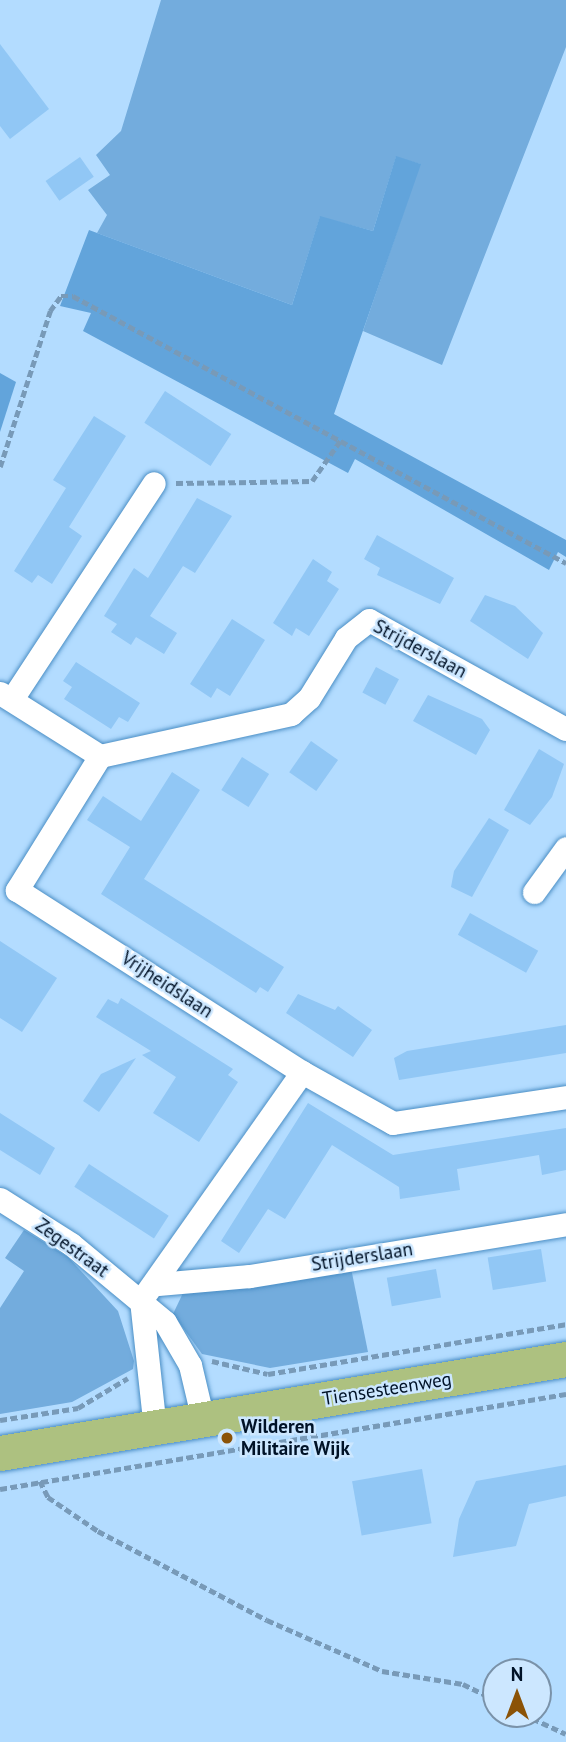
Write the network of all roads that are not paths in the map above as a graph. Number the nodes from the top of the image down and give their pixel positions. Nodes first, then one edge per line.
1 (155, 483) road end
2 (6, 696) edge
3 (566, 729) edge
4 (100, 756) junction
5 (566, 848) edge
6 (534, 891) dead end
7 (302, 1072) junction
8 (566, 1097) edge
9 (0, 1199) edge
10 (566, 1224) edge
11 (158, 1284) junction
12 (141, 1300) junction
13 (566, 1359) edge
14 (203, 1420) junction
15 (155, 1428) junction
16 (0, 1453) edge

1 - 2 street
2 - 4 street
3 - 4 street, Strijderslaan
4 - 7 street, Vrijheidslaan
5 - 6 street
7 - 8 street
7 - 11 street
9 - 12 street, Zegestraat
10 - 11 street, Strijderslaan
11 - 12 street
12 - 14 street, Zegestraat
12 - 15 street
13 - 14 main road, Tiensesteenweg
14 - 15 main road, Tiensesteenweg
15 - 16 main road, Tiensesteenweg

